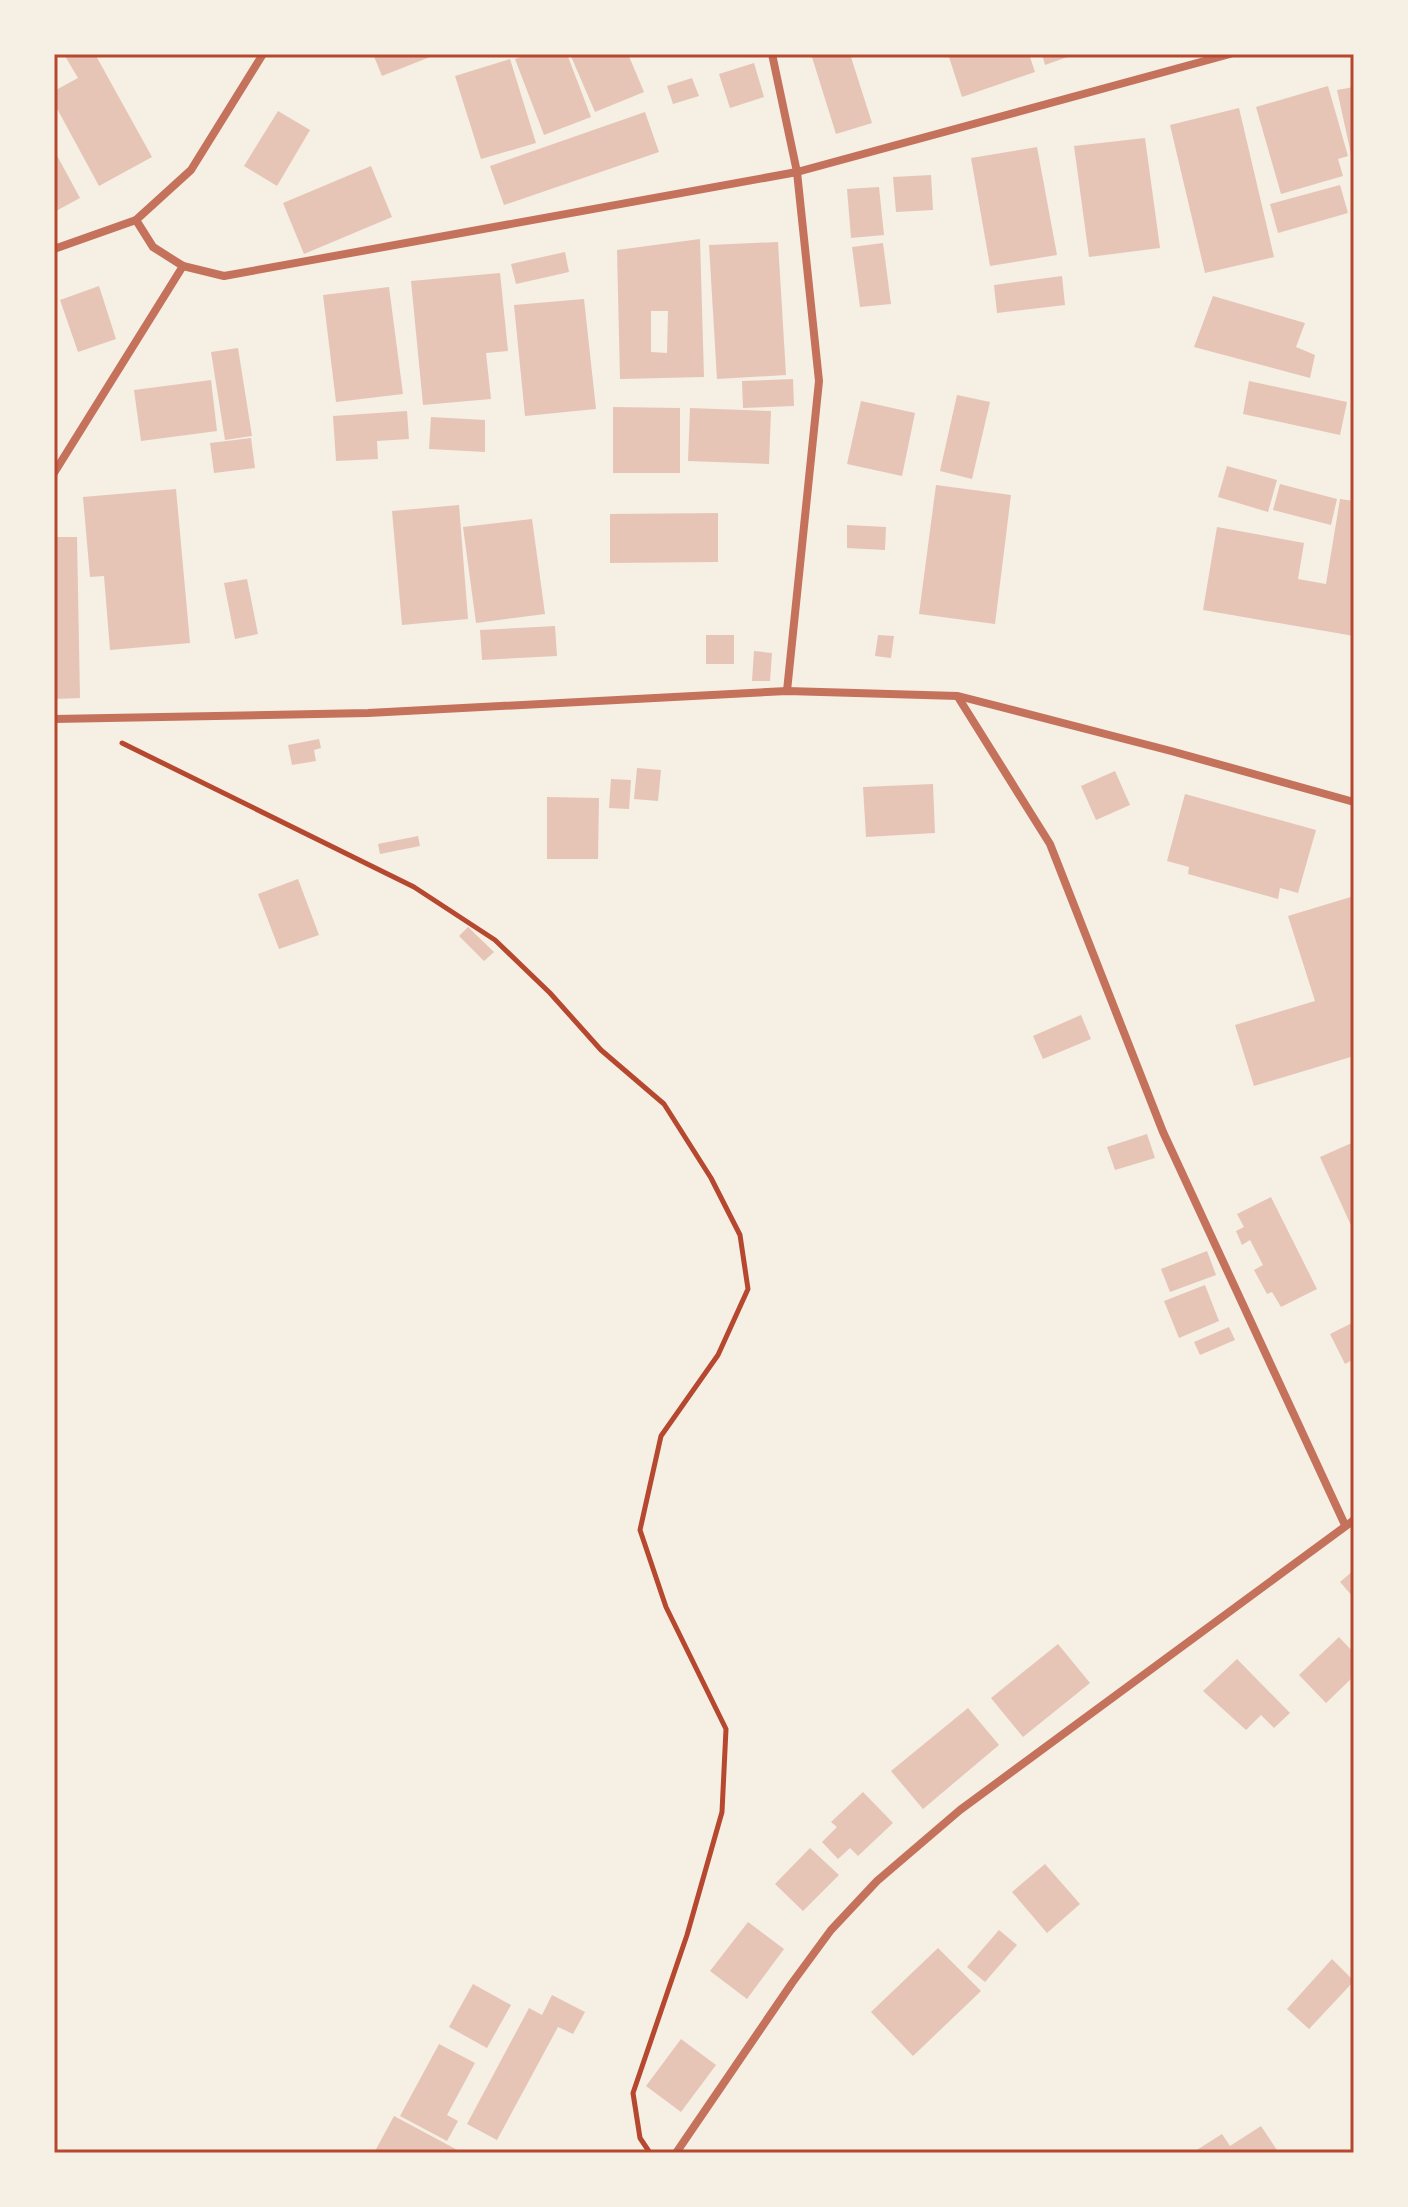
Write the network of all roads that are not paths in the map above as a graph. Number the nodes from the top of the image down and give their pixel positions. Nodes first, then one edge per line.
1 (263, 54) edge
2 (772, 54) edge
3 (1230, 54) edge
4 (797, 172) junction
5 (136, 220) junction
6 (54, 249) edge
7 (183, 266) junction
8 (54, 473) edge
9 (787, 691) junction
10 (958, 696) junction
11 (54, 719) edge
12 (1354, 802) edge
13 (1354, 1520) edge
14 (1345, 1525) junction
15 (676, 2153) edge

1 - 5 street
2 - 4 street
3 - 4 street
4 - 7 street
4 - 9 street
5 - 6 street
5 - 7 street
7 - 8 street
9 - 10 street
9 - 11 street
10 - 12 street
10 - 14 street
13 - 14 street
14 - 15 street

